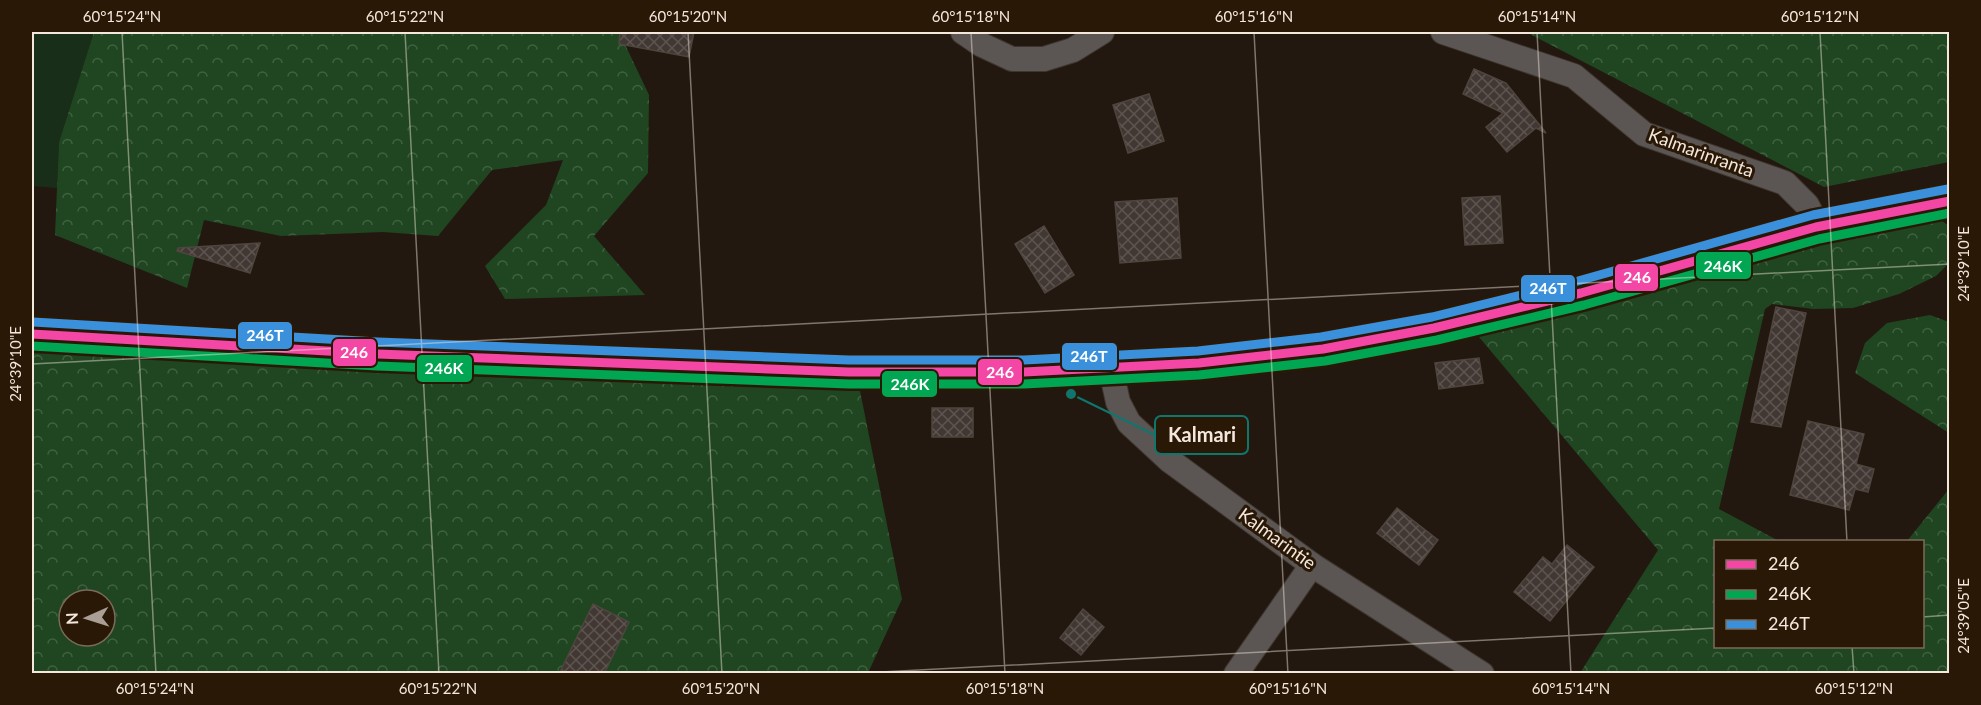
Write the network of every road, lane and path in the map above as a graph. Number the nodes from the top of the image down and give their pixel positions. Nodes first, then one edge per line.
1 (963, 32) edge
2 (1102, 32) edge
3 (1443, 32) edge
4 (1950, 201) edge
5 (1818, 226) junction
6 (32, 334) edge
7 (1112, 370) junction
8 (1312, 565) junction
9 (1236, 674) edge
10 (1482, 674) edge

1 - 2 street
3 - 5 street, Kalmarinranta
4 - 5 main road
5 - 7 main road
6 - 7 main road
7 - 8 street, Kalmarintie
8 - 9 street
8 - 10 street, Kalmarintie

